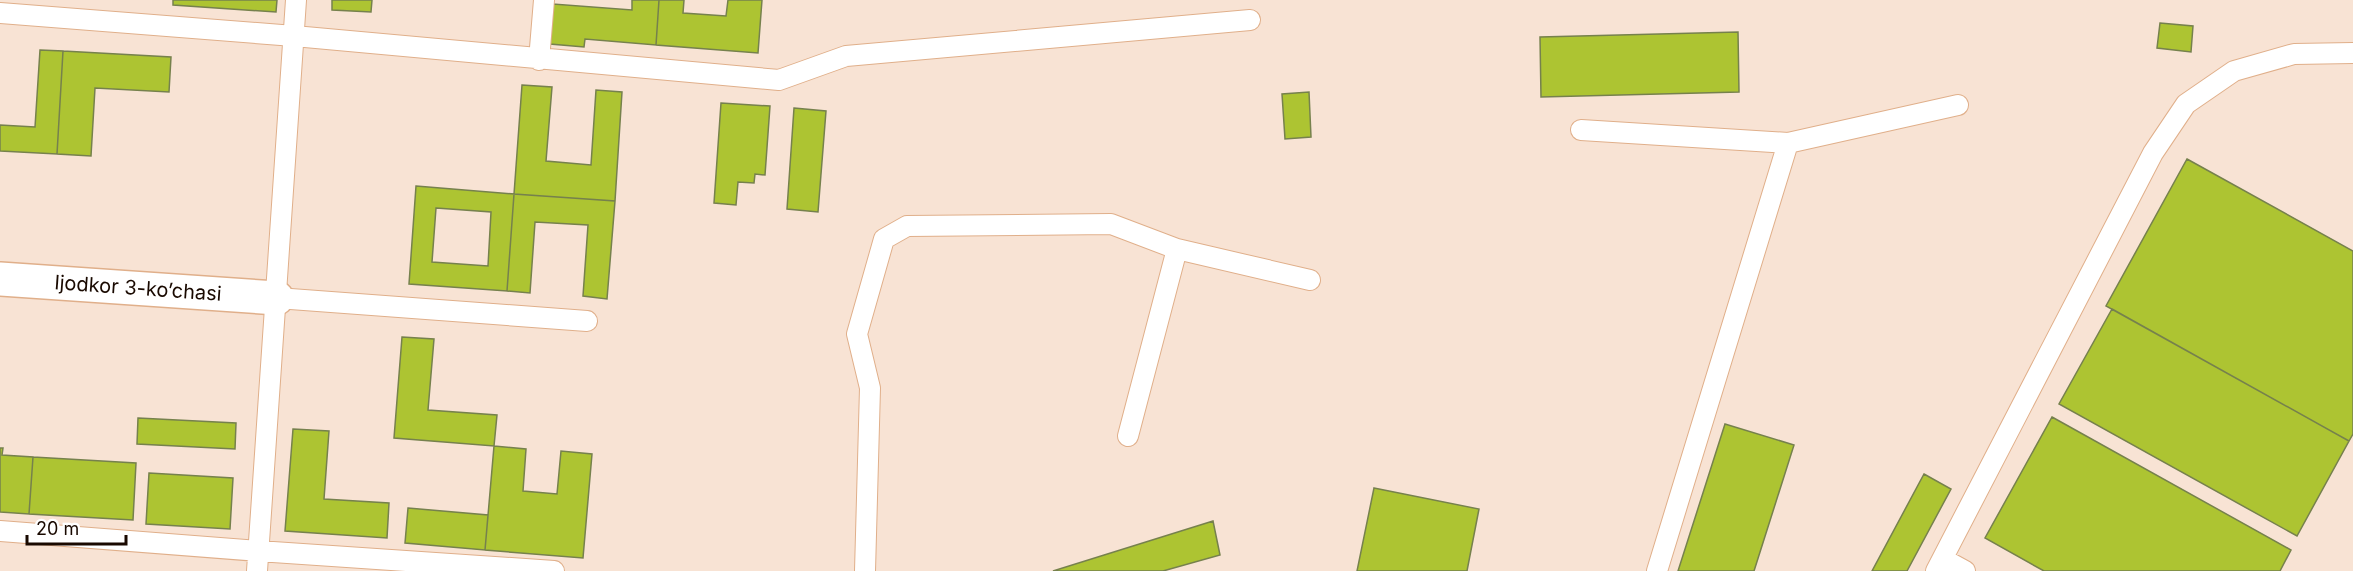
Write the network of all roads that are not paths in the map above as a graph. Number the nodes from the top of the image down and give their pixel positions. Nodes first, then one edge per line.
1 (296, 0) edge
2 (544, 0) edge
3 (0, 13) edge
4 (1250, 20) dead end
5 (294, 36) junction
6 (2353, 53) edge
7 (539, 60) junction
8 (1958, 105) dead end
9 (1581, 130) dead end
10 (1788, 143) junction
11 (1177, 249) junction
12 (0, 279) edge
13 (1310, 280) dead end
14 (277, 298) junction
15 (587, 321) dead end
16 (1128, 436) dead end
17 (0, 531) edge
18 (258, 561) edge
19 (1939, 565) edge
20 (554, 571) edge
21 (865, 571) edge
22 (1657, 571) edge
23 (1965, 571) edge

1 - 5 lane
2 - 7 lane
3 - 5 lane
4 - 7 lane
5 - 7 lane
5 - 14 lane
6 - 19 lane
8 - 10 lane
9 - 10 lane
10 - 22 lane
11 - 13 lane
11 - 16 lane
11 - 21 lane
12 - 14 street, Ijodkor 3-koʼchasi
14 - 15 lane
14 - 18 lane
17 - 18 lane
18 - 20 lane
19 - 23 lane

